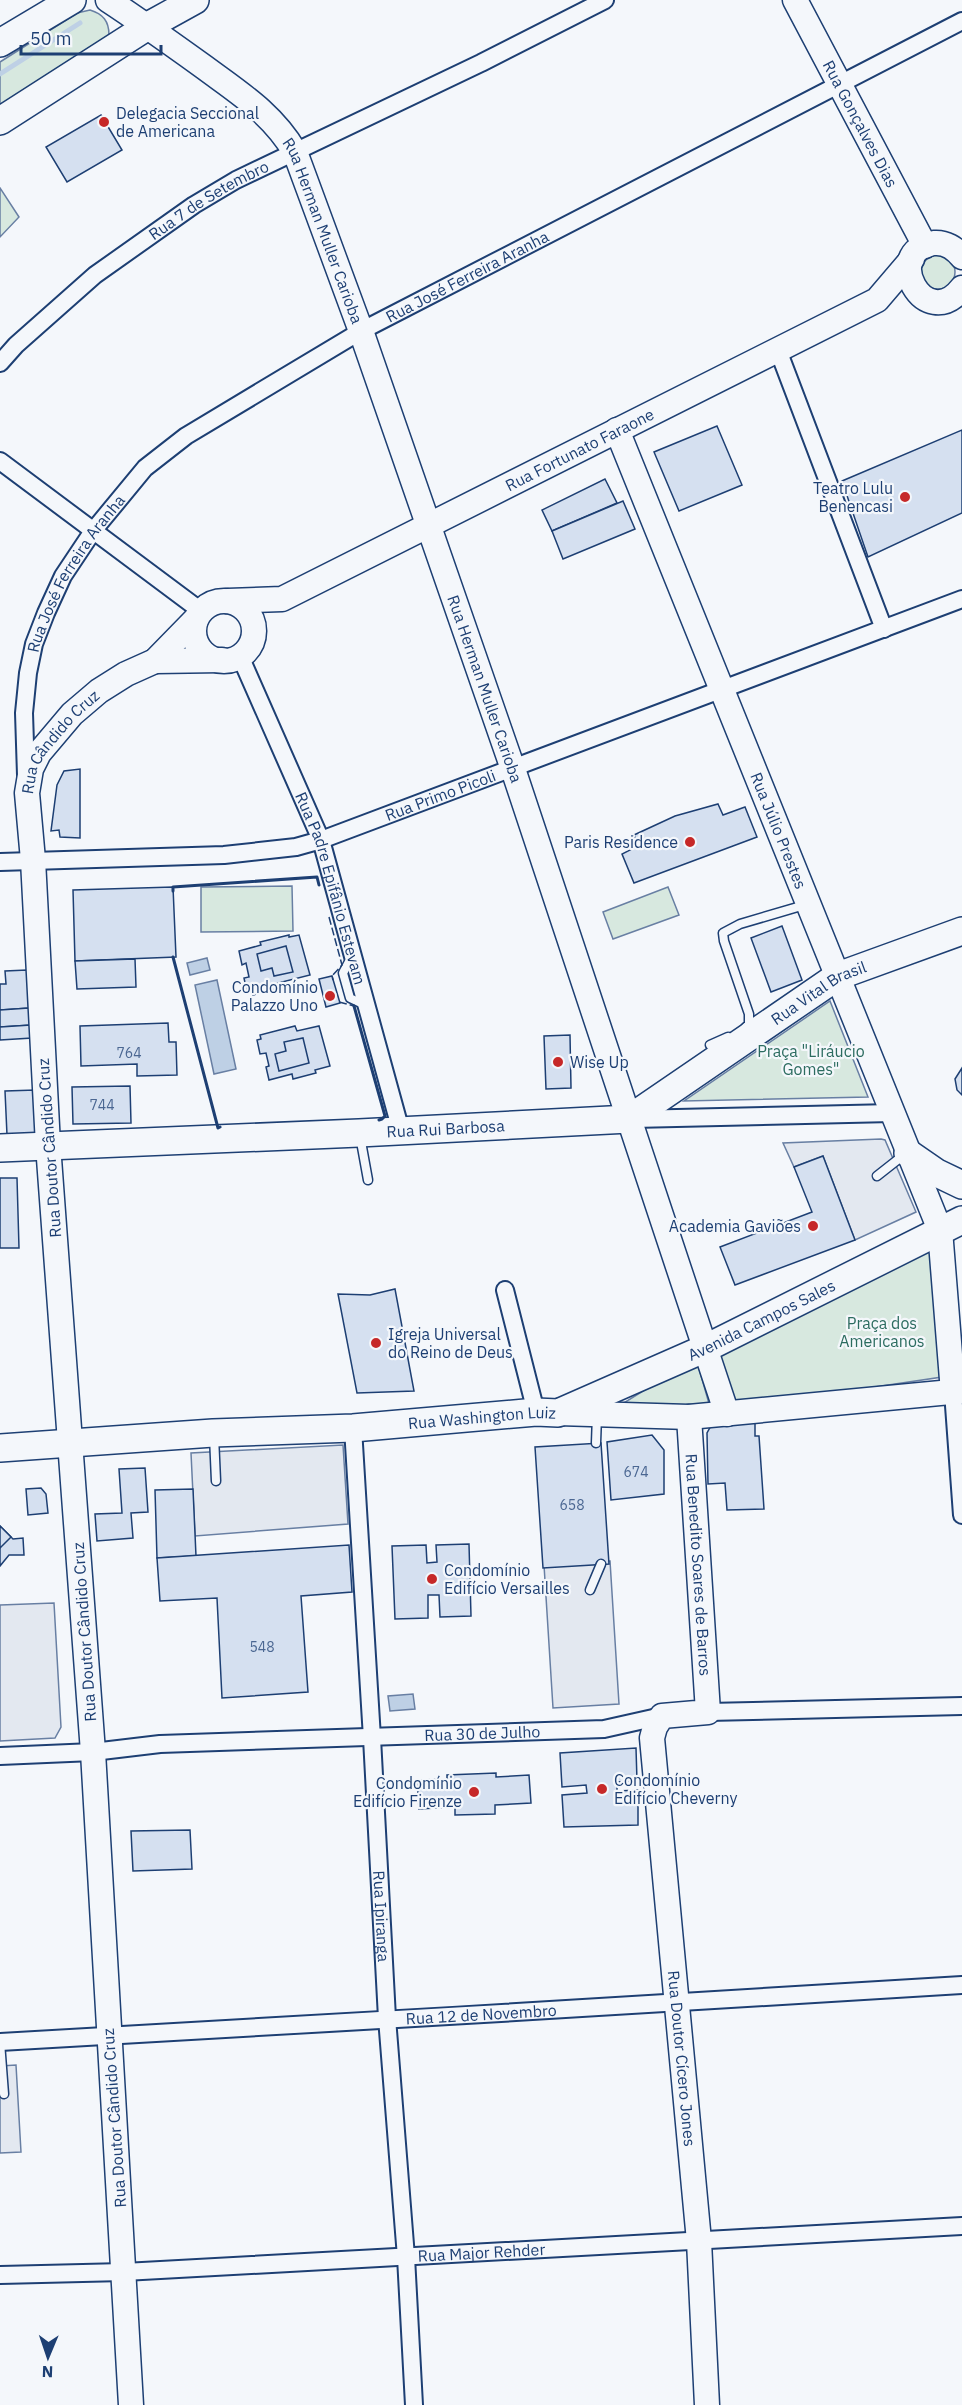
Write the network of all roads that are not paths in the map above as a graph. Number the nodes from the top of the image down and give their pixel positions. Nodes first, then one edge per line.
1 (72, 0) edge
2 (108, 0) edge
3 (195, 0) edge
4 (605, 0) edge
5 (795, 0) edge
6 (962, 21) edge
7 (148, 26) junction
8 (0, 43) edge
9 (838, 85) junction
10 (0, 121) edge
11 (295, 152) junction
12 (942, 251) edge
13 (962, 288) edge
14 (877, 300) junction
15 (937, 301) junction
16 (962, 313) edge
17 (361, 331) junction
18 (778, 350) junction
19 (0, 363) edge
20 (617, 430) junction
21 (0, 461) edge
22 (428, 525) junction
23 (93, 531) junction
24 (282, 599) junction
25 (962, 599) edge
26 (228, 601) junction
27 (199, 615) junction
28 (884, 629) junction
29 (236, 656) junction
30 (155, 661) junction
31 (722, 691) junction
32 (513, 769) junction
33 (27, 794) junction
34 (321, 840) junction
35 (33, 860) junction
36 (0, 862) edge
37 (808, 904) junction
38 (962, 931) edge
39 (838, 976) junction
40 (710, 1045) dead end
41 (892, 1113) junction
42 (629, 1119) junction
43 (401, 1131) junction
44 (360, 1133) junction
45 (48, 1145) junction
46 (0, 1148) edge
47 (908, 1153) junction
48 (877, 1176) dead end
49 (369, 1180) dead end
50 (962, 1185) edge
51 (951, 1225) edge
52 (505, 1290) dead end
53 (706, 1348) junction
54 (958, 1392) edge
55 (547, 1412) junction
56 (597, 1414) junction
57 (727, 1414) junction
58 (689, 1417) junction
59 (353, 1428) junction
60 (213, 1433) junction
61 (70, 1443) junction
62 (596, 1443) dead end
63 (0, 1448) edge
64 (216, 1481) dead end
65 (962, 1515) edge
66 (601, 1564) dead end
67 (590, 1590) dead end
68 (962, 1706) edge
69 (708, 1712) junction
70 (662, 1716) junction
71 (372, 1738) junction
72 (93, 1752) junction
73 (0, 1756) edge
74 (962, 1985) edge
75 (678, 2003) junction
76 (387, 2018) junction
77 (108, 2036) junction
78 (0, 2042) edge
79 (4, 2094) dead end
80 (962, 2226) edge
81 (699, 2241) junction
82 (406, 2257) junction
83 (124, 2272) junction
84 (0, 2275) edge
85 (131, 2405) edge
86 (414, 2405) edge
87 (707, 2405) edge

1 - 8 main road
2 - 7 main road, Rua Herman Muller Carioba
3 - 7 main road
4 - 11 street, Rua 7 de Setembro
5 - 9 main road, Rua Gonçalves Dias
6 - 9 street, Rua José Ferreira Aranha
7 - 10 main road
7 - 11 main road, Rua Herman Muller Carioba
9 - 12 main road, Rua Gonçalves Dias
9 - 17 street, Rua José Ferreira Aranha
11 - 17 main road, Rua Herman Muller Carioba
11 - 19 street, Rua 7 de Setembro
12 - 14 main road, Rua Fortunato Faraone
12 - 15 main road
13 - 15 main road
14 - 15 main road, Rua Fortunato Faraone
14 - 18 main road, Rua Fortunato Faraone
15 - 16 main road
17 - 22 main road, Rua Herman Muller Carioba
17 - 23 street, Rua José Ferreira Aranha
18 - 20 main road, Rua Fortunato Faraone
18 - 28 street
20 - 22 main road, Rua Fortunato Faraone
20 - 31 main road, Rua Júlio Prestes
21 - 23 street
22 - 24 main road, Rua Fortunato Faraone
22 - 32 main road, Rua Herman Muller Carioba
23 - 27 street
23 - 33 street, Rua José Ferreira Aranha
24 - 26 main road
24 - 29 main road
25 - 28 street, Rua Primo Picoli
26 - 27 main road
26 - 29 main road
27 - 29 main road
27 - 30 main road
28 - 31 street, Rua Primo Picoli
29 - 30 main road
29 - 34 street, Rua Padre Epifânio Estevam
30 - 33 main road, Rua Cândido Cruz
31 - 32 street, Rua Primo Picoli
31 - 37 main road, Rua Júlio Prestes
32 - 34 street, Rua Primo Picoli
32 - 42 main road, Rua Herman Muller Carioba
33 - 35 main road, Rua Cândido Cruz
34 - 35 street, Rua Primo Picoli
34 - 43 street, Rua Padre Epifânio Estevam
35 - 36 street, Rua Primo Picoli
35 - 45 main road, Rua Doutor Cândido Cruz
37 - 39 main road, Rua Júlio Prestes
37 - 40 lane
38 - 39 main road, Rua Vital Brasil
39 - 41 main road, Rua Júlio Prestes
39 - 42 main road, Rua Vital Brasil
41 - 42 street, Rua Rui Barbosa
41 - 47 main road, Rua Júlio Prestes
42 - 43 main road, Rua Rui Barbosa
42 - 53 main road, Rua Herman Muller Carioba
43 - 44 main road, Rua Rui Barbosa
44 - 45 main road, Rua Rui Barbosa
44 - 49 lane
45 - 46 main road, Rua Rui Barbosa
45 - 61 main road, Rua Doutor Cândido Cruz
47 - 48 lane
47 - 50 main road
47 - 51 main road, Rua Júlio Prestes
51 - 53 main road, Avenida Campos Sales
51 - 54 main road, Rua Júlio Prestes
52 - 55 street
53 - 55 main road, Avenida Campos Sales
53 - 57 main road, Rua Herman Muller Carioba
54 - 57 main road, Rua Washington Luiz
54 - 65 street
55 - 56 main road, Rua Washington Luiz
55 - 59 main road, Rua Washington Luiz
56 - 58 main road, Rua Washington Luiz
56 - 62 lane
57 - 58 main road, Rua Washington Luiz
58 - 69 main road, Rua Benedito Soares de Barros
59 - 60 main road, Rua Washington Luiz
59 - 71 street, Rua Ipiranga
60 - 61 main road, Rua Washington Luiz
60 - 64 lane
61 - 63 main road, Rua Washington Luiz
61 - 72 main road, Rua Doutor Cândido Cruz
66 - 67 lane
68 - 69 street, Rua 30 de Julho
69 - 70 main road, Rua 30 de Julho
70 - 71 street, Rua 30 de Julho
70 - 75 main road, Rua Doutor Cícero Jones
71 - 72 street, Rua 30 de Julho
71 - 76 street, Rua Ipiranga
72 - 73 street, Rua 30 de Julho
72 - 77 main road, Rua Doutor Cândido Cruz
74 - 75 street, Rua 12 de Novembro
75 - 76 street, Rua 12 de Novembro
75 - 81 main road, Rua Doutor Cícero Jones
76 - 77 street, Rua 12 de Novembro
76 - 82 street, Rua Ipiranga
77 - 78 street, Rua 12 de Novembro
77 - 83 main road, Rua Doutor Cândido Cruz
78 - 79 lane
80 - 81 street, Rua Major Rehder
81 - 82 street, Rua Major Rehder
81 - 87 main road, Rua Doutor Cícero Jones
82 - 83 street, Rua Major Rehder
82 - 86 street, Rua Ipiranga
83 - 84 street, Rua Major Rehder
83 - 85 main road, Rua Doutor Cândido Cruz

